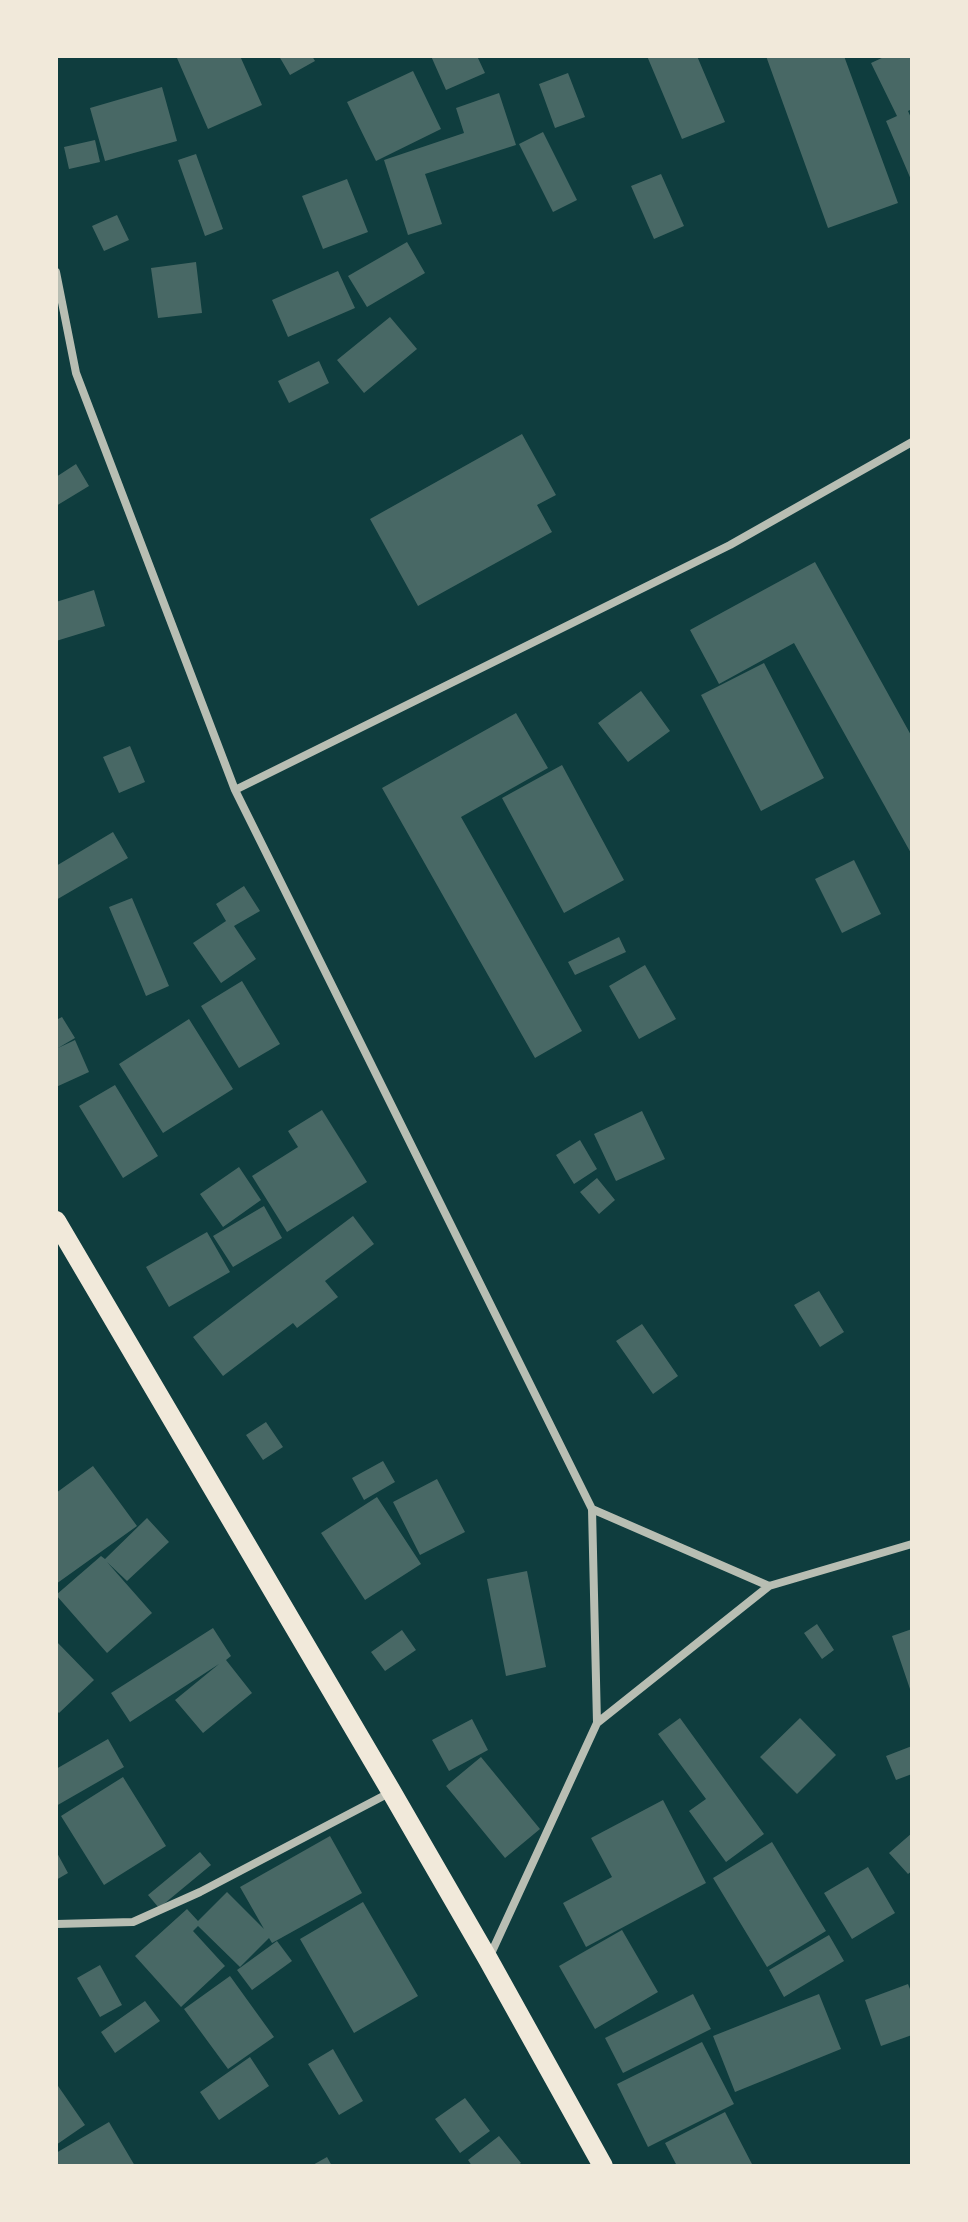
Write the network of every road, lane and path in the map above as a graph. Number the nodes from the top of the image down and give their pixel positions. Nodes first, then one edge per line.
1 (56, 272) edge
2 (912, 442) edge
3 (235, 790) junction
4 (56, 1222) edge
5 (592, 1509) junction
6 (912, 1544) edge
7 (769, 1586) junction
8 (597, 1723) junction
9 (391, 1791) junction
10 (56, 1924) edge
11 (488, 1959) junction
12 (603, 2166) edge

1 - 3 street
2 - 3 street
3 - 5 street
4 - 9 main road
5 - 7 street
5 - 8 street
6 - 7 street
7 - 8 street
8 - 11 street
9 - 10 street
9 - 11 main road
11 - 12 main road

